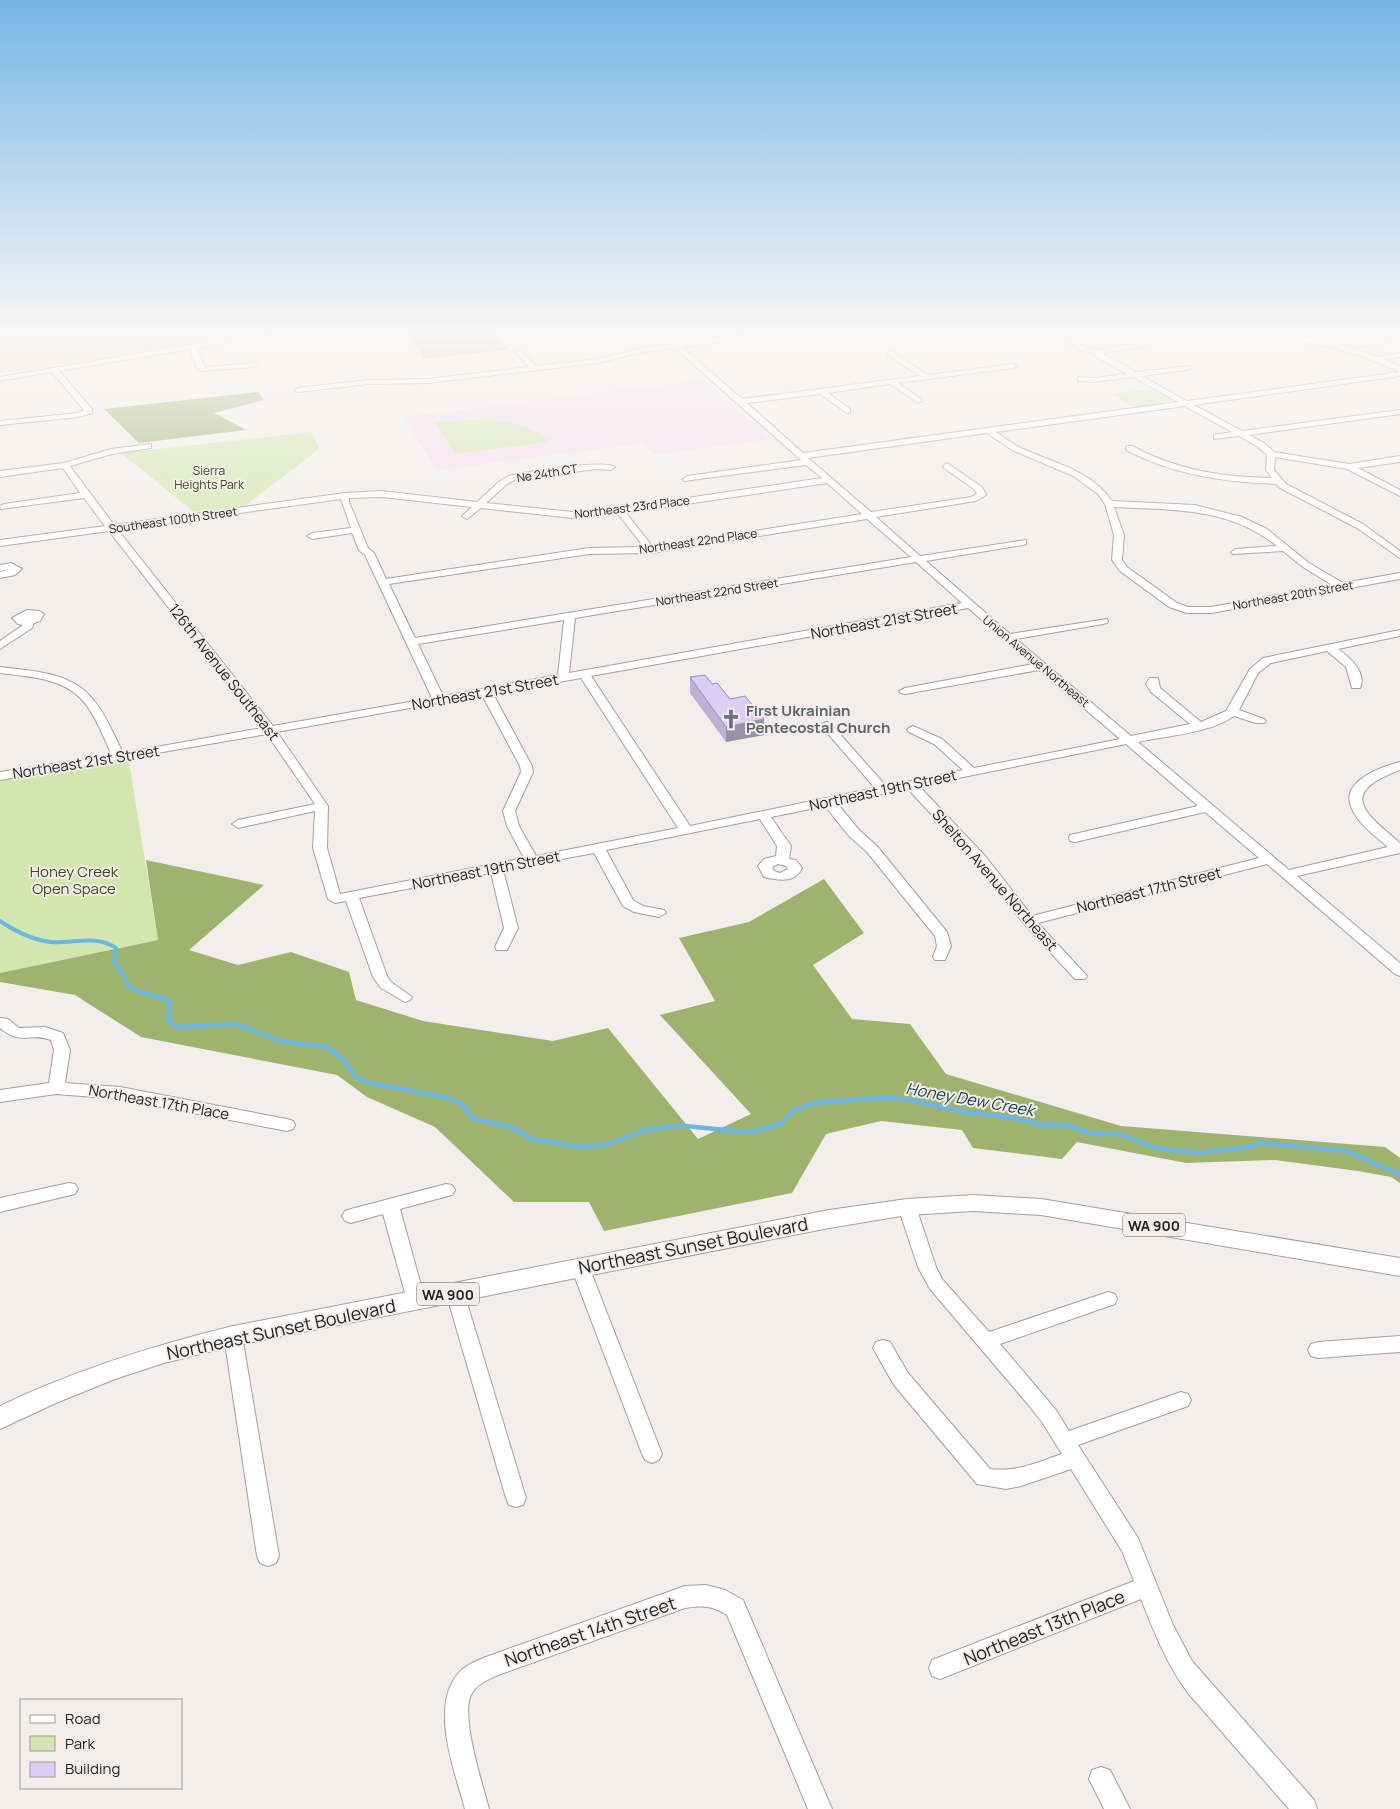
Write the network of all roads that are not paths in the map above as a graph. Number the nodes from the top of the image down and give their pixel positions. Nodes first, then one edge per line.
1 (67, 415) edge
2 (755, 415) edge
3 (1095, 415) edge
4 (1209, 415) edge
5 (1376, 415) edge
6 (0, 423) edge
7 (988, 430) junction
8 (1243, 434) junction
9 (1217, 438) dead end
10 (148, 446) dead end
11 (1129, 448) dead end
12 (1271, 454) junction
13 (805, 459) junction
14 (1400, 459) edge
15 (65, 465) junction
16 (947, 466) dead end
17 (612, 467) dead end
18 (1349, 467) junction
19 (0, 474) edge
20 (687, 479) dead end
21 (828, 480) junction
22 (1277, 481) junction
23 (1400, 493) edge
24 (86, 495) junction
25 (345, 496) junction
26 (1109, 504) junction
27 (479, 505) junction
28 (4, 507) dead end
29 (620, 511) junction
30 (868, 515) junction
31 (467, 516) dead end
32 (113, 528) junction
33 (354, 530) junction
34 (312, 536) dead end
35 (1023, 542) dead end
36 (0, 543) edge
37 (1287, 548) junction
38 (652, 550) junction
39 (1236, 552) dead end
40 (1400, 554) edge
41 (917, 559) junction
42 (0, 568) edge
43 (0, 574) edge
44 (1400, 576) edge
45 (382, 582) junction
46 (1340, 586) junction
47 (970, 605) junction
48 (1187, 610) joint
49 (570, 616) junction
50 (30, 621) dead end
51 (1104, 621) dead end
52 (1400, 633) edge
53 (1008, 637) junction
54 (411, 642) junction
55 (0, 646) edge
56 (1329, 647) junction
57 (1041, 666) junction
58 (0, 670) edge
59 (584, 674) junction
60 (563, 678) junction
61 (1154, 680) dead end
62 (1356, 686) dead end
63 (904, 691) dead end
64 (486, 692) junction
65 (440, 700) junction
66 (1232, 712) junction
67 (1260, 721) dead end
68 (826, 725) dead end
69 (1199, 726) junction
70 (270, 730) junction
71 (913, 730) dead end
72 (1128, 739) junction
73 (119, 758) junction
74 (1400, 766) edge
75 (971, 772) junction
76 (0, 776) edge
77 (910, 784) junction
78 (883, 790) junction
79 (828, 801) junction
80 (322, 806) junction
81 (1208, 808) junction
82 (763, 814) junction
83 (238, 824) dead end
84 (686, 830) junction
85 (1075, 838) dead end
86 (598, 848) junction
87 (1400, 849) edge
88 (782, 860) dead end
89 (1268, 860) junction
90 (532, 861) junction
91 (496, 867) junction
92 (1285, 874) junction
93 (351, 896) junction
94 (659, 913) dead end
95 (1029, 921) junction
96 (502, 947) dead end
97 (940, 957) dead end
98 (1400, 971) edge
99 (1080, 976) dead end
100 (405, 998) dead end
101 (0, 1023) edge
102 (56, 1088) junction
103 (0, 1096) edge
104 (287, 1125) dead end
105 (69, 1189) dead end
106 (446, 1190) dead end
107 (0, 1205) edge
108 (390, 1206) junction
109 (907, 1207) junction
110 (351, 1216) dead end
111 (580, 1267) junction
112 (1400, 1268) edge
113 (455, 1292) junction
114 (1108, 1299) dead end
115 (416, 1300) junction
116 (233, 1336) junction
117 (986, 1341) junction
118 (1400, 1344) edge
119 (883, 1348) dead end
120 (1318, 1350) dead end
121 (1181, 1400) dead end
122 (0, 1418) edge
123 (1070, 1450) junction
124 (652, 1454) dead end
125 (516, 1498) dead end
126 (268, 1556) dead end
127 (1147, 1586) junction
128 (940, 1668) dead end
129 (1101, 1779) dead end
130 (477, 1809) edge
131 (820, 1809) edge
132 (1118, 1809) edge
133 (1305, 1809) edge

1 - 6 street
2 - 13 street, Union Avenue Northeast
3 - 7 street
4 - 8 street
5 - 8 street
7 - 13 street
7 - 26 street
8 - 9 street
8 - 12 street
10 - 15 street
11 - 22 street
12 - 18 street
12 - 22 street
13 - 20 street
13 - 21 street, Union Avenue Northeast
14 - 18 street
15 - 19 street
15 - 24 street, 126th Avenue Southeast
16 - 30 street, Northeast 22nd Place
17 - 27 street, Ne 24th CT
18 - 23 street
21 - 29 street, Northeast 23rd Place
21 - 30 street, Union Avenue Northeast
22 - 40 street
24 - 28 street
24 - 32 street, 126th Avenue Southeast
25 - 27 street, Northeast 23rd Place
25 - 32 street, Southeast 100th Street
25 - 33 street
26 - 37 street
26 - 48 street
27 - 29 street, Northeast 23rd Place
27 - 31 street, Ne 24th CT
29 - 38 street
30 - 38 street, Northeast 22nd Place
30 - 41 street, Union Avenue Northeast
32 - 36 street, Southeast 100th Street
32 - 70 street, 126th Avenue Southeast
33 - 34 street
33 - 45 street
35 - 41 street, Northeast 22nd Street
37 - 39 street
37 - 46 street
38 - 45 street, Northeast 22nd Place
41 - 47 street, Union Avenue Northeast
41 - 49 street, Northeast 22nd Street
42 - 43 street
44 - 46 street, Northeast 20th Street
45 - 54 street
46 - 48 street, Northeast 20th Street
47 - 53 street, Union Avenue Northeast
47 - 59 street, Northeast 21st Street
49 - 54 street, Northeast 22nd Street
49 - 60 street
50 - 55 street
51 - 53 street
52 - 56 street
53 - 57 street, Union Avenue Northeast
54 - 65 street
56 - 62 street
56 - 66 street
57 - 63 street
57 - 72 street, Union Avenue Northeast
58 - 73 street
59 - 60 street, Northeast 21st Street
59 - 84 street
60 - 64 street, Northeast 21st Street
61 - 69 street
64 - 65 street, Northeast 21st Street
64 - 90 street
65 - 70 street, Northeast 21st Street
66 - 67 street
66 - 69 street, Northeast 19th Street
68 - 78 street
69 - 72 street, Northeast 19th Street
70 - 73 street, Northeast 21st Street
70 - 80 street, 126th Avenue Southeast
71 - 75 street
72 - 75 street, Northeast 19th Street
72 - 81 street, Union Avenue Northeast
73 - 76 street, Northeast 21st Street
74 - 87 street
75 - 77 street, Northeast 19th Street
77 - 78 street, Northeast 19th Street
77 - 95 street, Shelton Avenue Northeast
78 - 79 street, Northeast 19th Street
79 - 82 street, Northeast 19th Street
79 - 97 street
80 - 83 street
80 - 93 street, Northeast 19th Street
81 - 85 street
81 - 89 street, Union Avenue Northeast
82 - 84 street, Northeast 19th Street
82 - 88 street
84 - 86 street, Northeast 19th Street
86 - 90 street, Northeast 19th Street
86 - 94 street
87 - 92 street
89 - 92 street, Union Avenue Northeast
89 - 95 street, Northeast 17th Street
90 - 91 street, Northeast 19th Street
91 - 93 street, Northeast 19th Street
91 - 96 street
92 - 98 street, Union Avenue Northeast
93 - 100 street
95 - 99 street, Shelton Avenue Northeast
101 - 102 street
102 - 103 street, Northeast 17th Place
102 - 104 street, Northeast 17th Place
105 - 107 street
106 - 108 street
108 - 110 street
108 - 115 street
109 - 111 main road, Northeast Sunset Boulevard / WA 900
109 - 112 main road, Northeast Sunset Boulevard / WA 900
109 - 117 street
111 - 113 main road, Northeast Sunset Boulevard / WA 900
111 - 124 street
113 - 115 main road, Northeast Sunset Boulevard / WA 900
113 - 125 street
114 - 117 street
115 - 116 main road, Northeast Sunset Boulevard / WA 900
116 - 122 main road, Northeast Sunset Boulevard / WA 900
116 - 126 street
117 - 123 street
118 - 120 street
119 - 123 street
121 - 123 street
123 - 127 street
127 - 128 street, Northeast 13th Place
127 - 133 street
129 - 132 street
130 - 131 street, Northeast 14th Street

